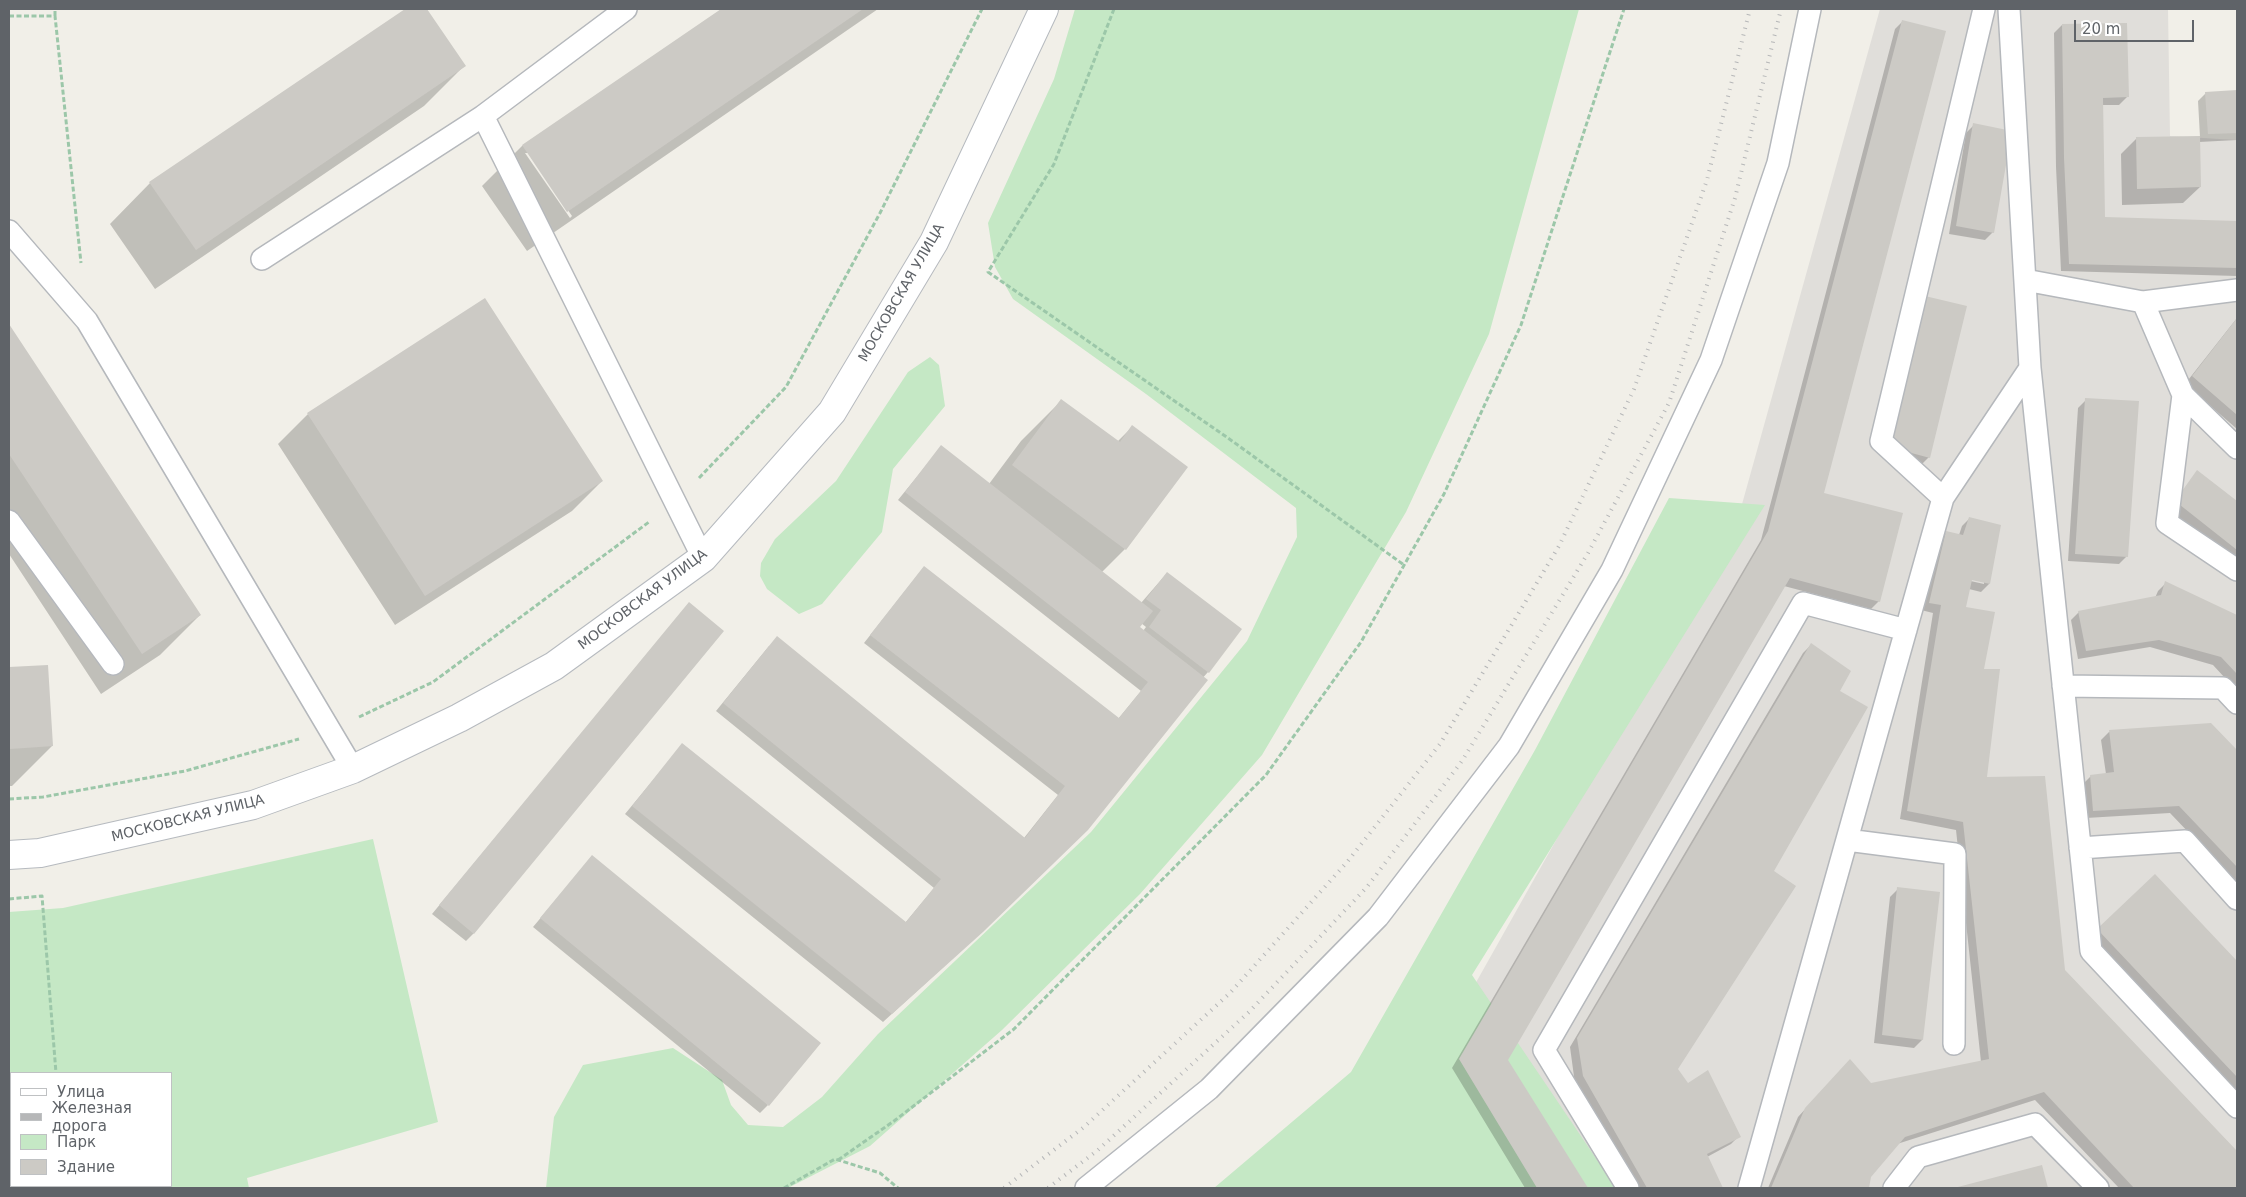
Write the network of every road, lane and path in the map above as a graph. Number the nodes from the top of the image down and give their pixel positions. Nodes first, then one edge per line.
1 (55, 9) edge
2 (626, 9) edge
3 (982, 9) edge
4 (1044, 9) edge
5 (1114, 9) edge
6 (1624, 9) edge
7 (1810, 9) edge
8 (1984, 9) edge
9 (2008, 9) edge
10 (9, 16) edge
11 (55, 16) junction
12 (483, 116) junction
13 (9, 231) edge
14 (262, 259) dead end
15 (2025, 280) junction
16 (2237, 290) edge
17 (2143, 302) junction
18 (87, 321) junction
19 (2030, 368) junction
20 (2183, 395) junction
21 (2237, 448) edge
22 (1943, 498) junction
23 (675, 502) junction
24 (9, 520) edge
25 (703, 558) junction
26 (1404, 565) junction
27 (2237, 570) edge
28 (1906, 630) junction
29 (113, 664) dead end
30 (2063, 686) junction
31 (2237, 703) edge
32 (330, 730) junction
33 (353, 769) junction
34 (9, 799) edge
35 (1847, 840) junction
36 (2080, 848) junction
37 (9, 855) edge
38 (2237, 898) edge
39 (9, 899) edge
40 (1954, 1044) dead end
41 (56, 1072) edge
42 (2237, 1107) edge
43 (838, 1160) junction
44 (784, 1188) edge
45 (898, 1188) edge
46 (1086, 1188) edge
47 (1628, 1188) edge
48 (1749, 1188) edge
49 (1894, 1188) edge
50 (2098, 1188) edge

1 - 11 path
2 - 12 lane
3 - 23 path
4 - 25 street, МОСКОВСКАЯ УЛИЦА
5 - 26 path
6 - 26 path
7 - 46 lane
8 - 22 lane
9 - 15 lane
10 - 11 path
11 - 18 path
12 - 14 lane
12 - 23 lane
13 - 18 lane
15 - 17 lane
15 - 19 lane
16 - 17 lane
17 - 20 lane
18 - 32 lane
19 - 22 lane
19 - 30 lane
20 - 21 lane
20 - 27 lane
22 - 28 lane
23 - 25 lane
23 - 32 path
24 - 29 lane
25 - 33 street, МОСКОВСКАЯ УЛИЦА
26 - 43 path
28 - 35 lane
28 - 47 lane
30 - 31 lane
30 - 36 lane
32 - 33 lane
32 - 34 path
33 - 37 street, МОСКОВСКАЯ УЛИЦА
35 - 40 lane
35 - 48 lane
36 - 38 lane
36 - 42 lane
39 - 41 path
43 - 44 path
43 - 45 path
49 - 50 lane

